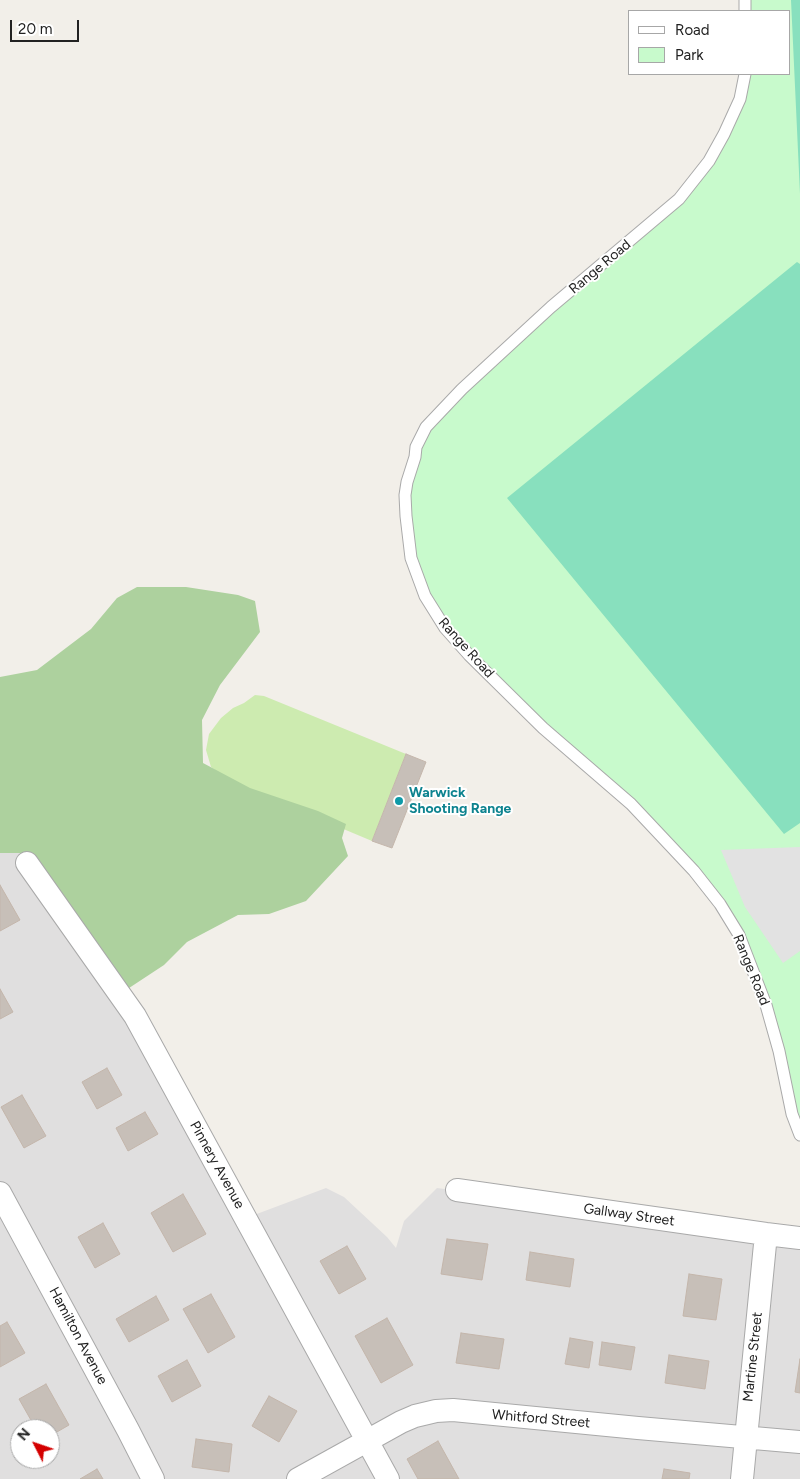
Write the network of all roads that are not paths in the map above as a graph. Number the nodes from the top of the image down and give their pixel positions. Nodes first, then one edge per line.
1 (744, 75) edge
2 (27, 863) dead end
3 (800, 1135) edge
4 (457, 1190) dead end
5 (0, 1193) edge
6 (766, 1234) junction
7 (800, 1238) edge
8 (745, 1438) junction
9 (367, 1441) junction
10 (800, 1442) edge
11 (153, 1479) edge
12 (298, 1479) edge
13 (388, 1479) edge
14 (742, 1479) edge

1 - 3 lane, Range Road
2 - 9 street, Pinnery Avenue
4 - 6 street, Gallway Street
5 - 11 street, Hamilton Avenue
6 - 7 street, Gallway Street
6 - 8 street, Martine Street
8 - 9 street, Whitford Street
8 - 10 street, Whitford Street
8 - 14 street, Martine Street
9 - 12 street, Whitford Street
9 - 13 street, Pinnery Avenue

